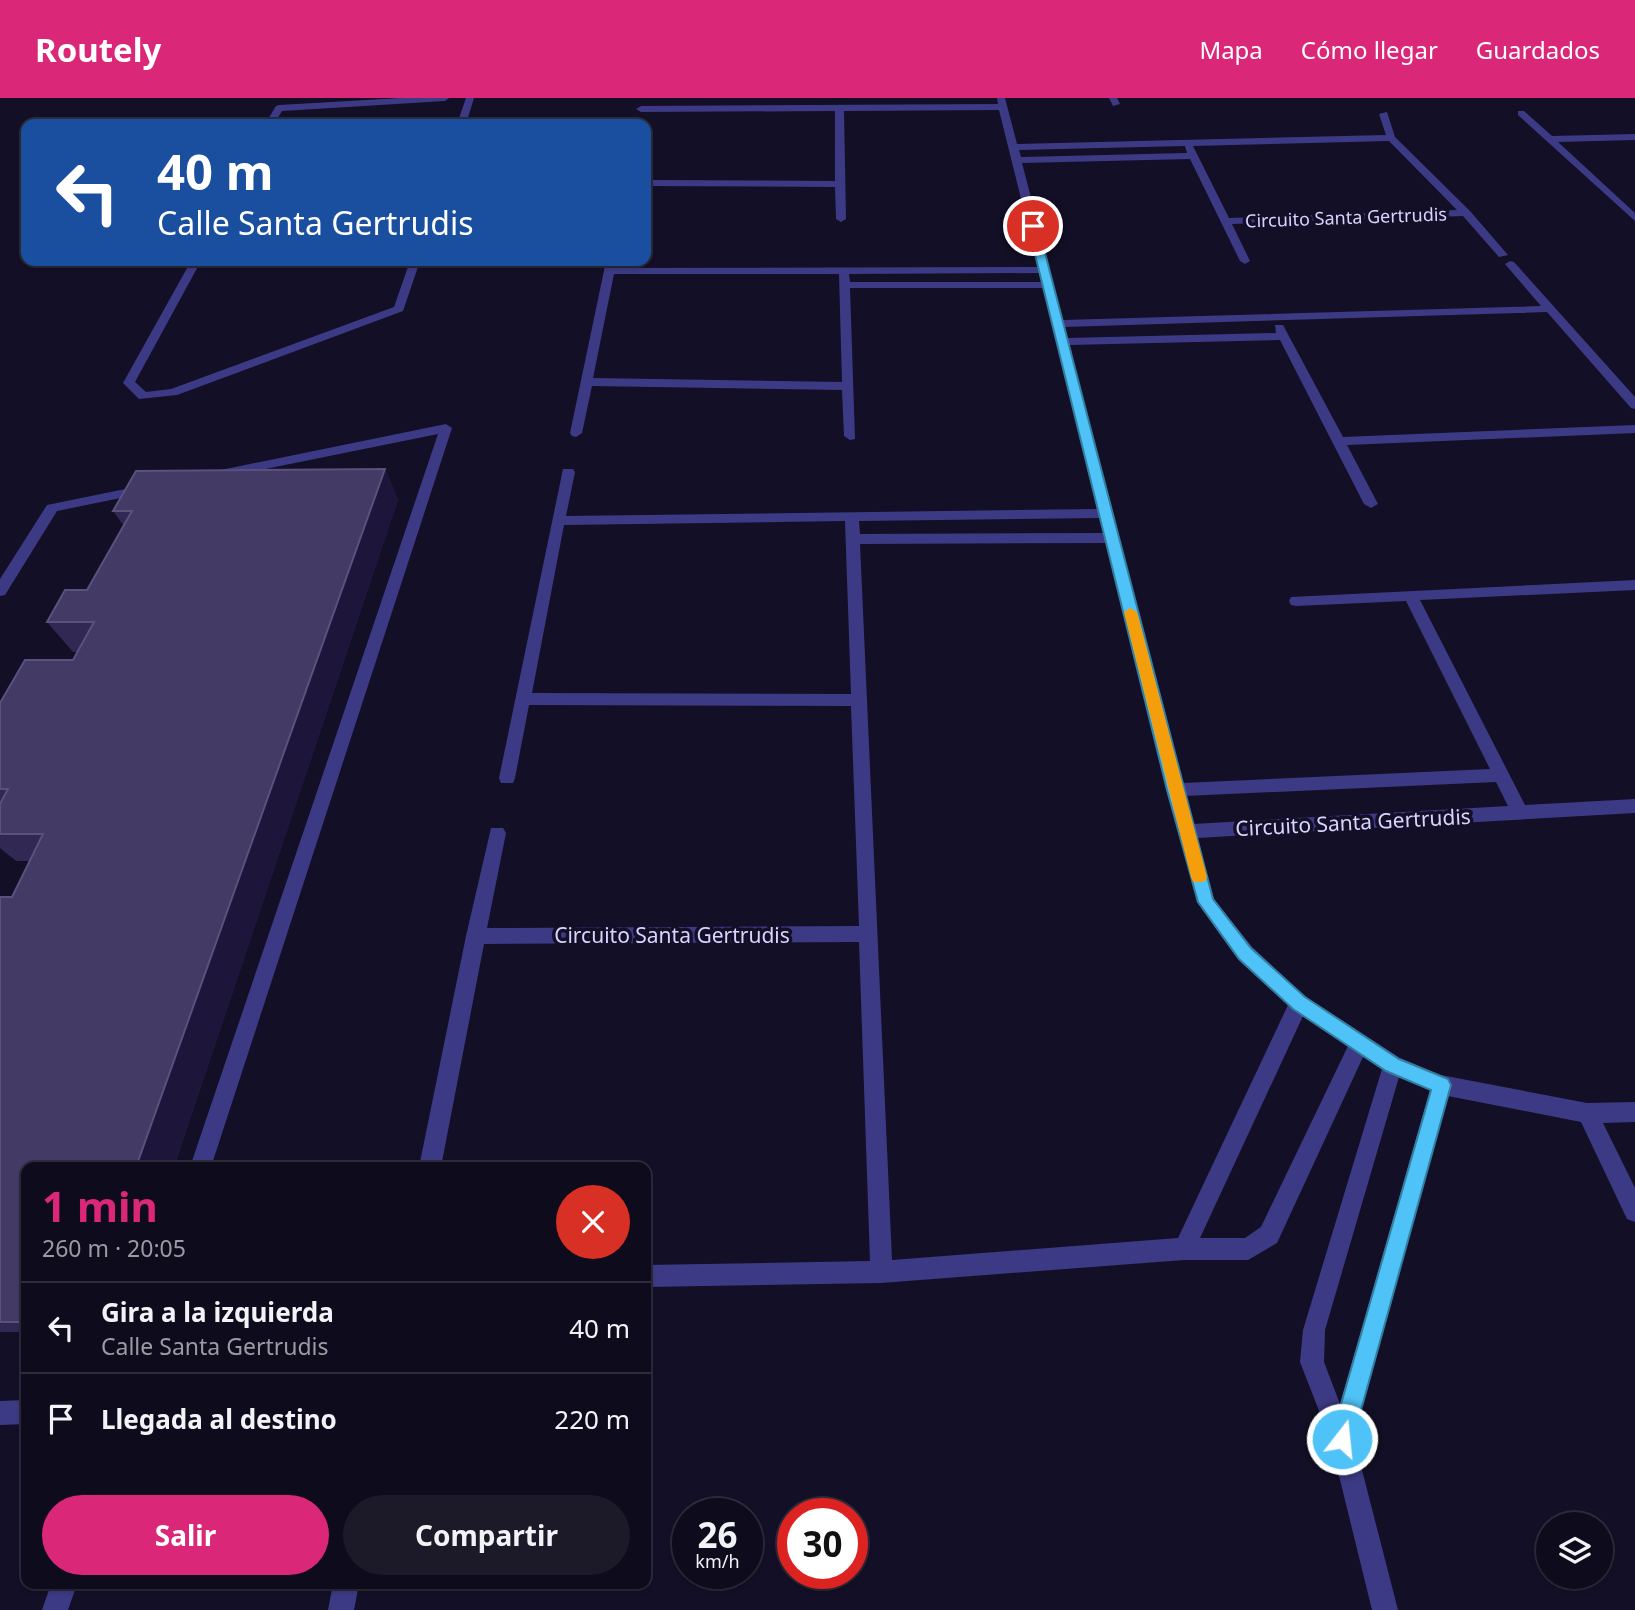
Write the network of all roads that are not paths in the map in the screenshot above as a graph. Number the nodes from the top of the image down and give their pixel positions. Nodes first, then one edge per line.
1 (446, 98) edge
2 (470, 98) edge
3 (643, 98) edge
4 (1000, 111) edge
5 (1521, 113) dead end
6 (839, 114) junction
7 (1384, 114) dead end
8 (273, 119) edge
9 (463, 119) edge
10 (853, 119) dead end
11 (1635, 137) edge
12 (1391, 138) junction
13 (1549, 139) junction
14 (1186, 142) junction
15 (1015, 154) junction
16 (1193, 156) junction
17 (651, 183) edge
18 (840, 184) junction
19 (1466, 213) junction
20 (1634, 216) edge
21 (841, 219) dead end
22 (1225, 221) junction
23 (1245, 261) dead end
24 (193, 266) edge
25 (413, 266) edge
26 (610, 266) edge
27 (1044, 270) junction
28 (844, 271) junction
29 (844, 285) junction
30 (1048, 285) junction
31 (1550, 309) junction
32 (1275, 317) junction
33 (1058, 324) junction
34 (1284, 336) junction
35 (1062, 342) junction
36 (587, 382) junction
37 (848, 386) junction
38 (1635, 405) edge
39 (1635, 429) edge
40 (576, 433) dead end
41 (850, 436) dead end
42 (1339, 441) junction
43 (568, 472) dead end
44 (202, 478) edge
45 (161, 486) edge
46 (1371, 504) dead end
47 (1105, 513) junction
48 (852, 516) junction
49 (559, 521) junction
50 (853, 538) junction
51 (1112, 538) junction
52 (1635, 585) edge
53 (0, 591) edge
54 (1411, 596) junction
55 (1296, 601) dead end
56 (523, 699) junction
57 (859, 700) junction
58 (1501, 775) junction
59 (507, 778) dead end
60 (1175, 790) junction
61 (1635, 806) edge
62 (1520, 813) junction
63 (1186, 832) junction
64 (497, 834) dead end
65 (868, 934) junction
66 (475, 936) junction
67 (1299, 1003) junction
68 (1359, 1044) junction
69 (1393, 1065) junction
70 (1441, 1085) junction
71 (1635, 1112) edge
72 (1587, 1113) junction
73 (203, 1162) edge
74 (431, 1162) edge
75 (1635, 1211) edge
76 (1184, 1249) junction
77 (881, 1272) junction
78 (651, 1276) edge
79 (21, 1412) edge
80 (0, 1413) edge
81 (1342, 1439) junction
82 (62, 1589) edge
83 (345, 1589) edge
84 (55, 1610) edge
85 (341, 1610) edge
86 (1385, 1610) edge

1 - 8 street
2 - 9 street
3 - 6 street
4 - 6 street
4 - 15 street
5 - 13 street
6 - 10 street
6 - 18 street
7 - 12 street, Circuito Santa Gertrudis
11 - 13 street
12 - 14 street
12 - 19 street, Circuito Santa Gertrudis
13 - 20 street
14 - 15 street
14 - 16 street, Circuito Santa Gertrudis
15 - 16 street
15 - 27 street
16 - 22 street, Circuito Santa Gertrudis
17 - 18 street
18 - 21 street
19 - 22 street, Circuito Santa Gertrudis
19 - 31 street, Circuito Santa Gertrudis
22 - 23 street, Circuito Santa Gertrudis
24 - 25 street
26 - 28 street
26 - 36 street
27 - 28 street
27 - 30 street
28 - 29 street
29 - 30 street
29 - 37 street
30 - 33 street
31 - 32 street
31 - 38 street, Circuito Santa Gertrudis
32 - 33 street
32 - 34 street
33 - 35 street
34 - 35 street
34 - 42 street
35 - 47 street
36 - 37 street
36 - 40 street
37 - 41 street
39 - 42 street
42 - 46 street
43 - 49 street
44 - 73 street
45 - 53 street
47 - 48 street
47 - 51 street
48 - 49 street
48 - 50 street
49 - 56 street
50 - 51 street
50 - 57 street
51 - 60 street
52 - 54 street
54 - 55 street
54 - 58 street
56 - 57 street
56 - 59 street
57 - 65 street
58 - 60 street, Circuito Santa Gertrudis
58 - 62 street
60 - 63 street
61 - 62 street, Circuito Santa Gertrudis
62 - 63 street, Circuito Santa Gertrudis
63 - 67 street
64 - 66 street
65 - 66 street, Circuito Santa Gertrudis
65 - 77 street
66 - 74 street
67 - 68 street
67 - 76 street
68 - 69 street
68 - 76 street
69 - 70 street
69 - 81 street
70 - 72 street
70 - 81 street
71 - 72 street
72 - 75 street
76 - 77 street
77 - 78 street
79 - 80 street
81 - 86 street
82 - 84 street
83 - 85 street

